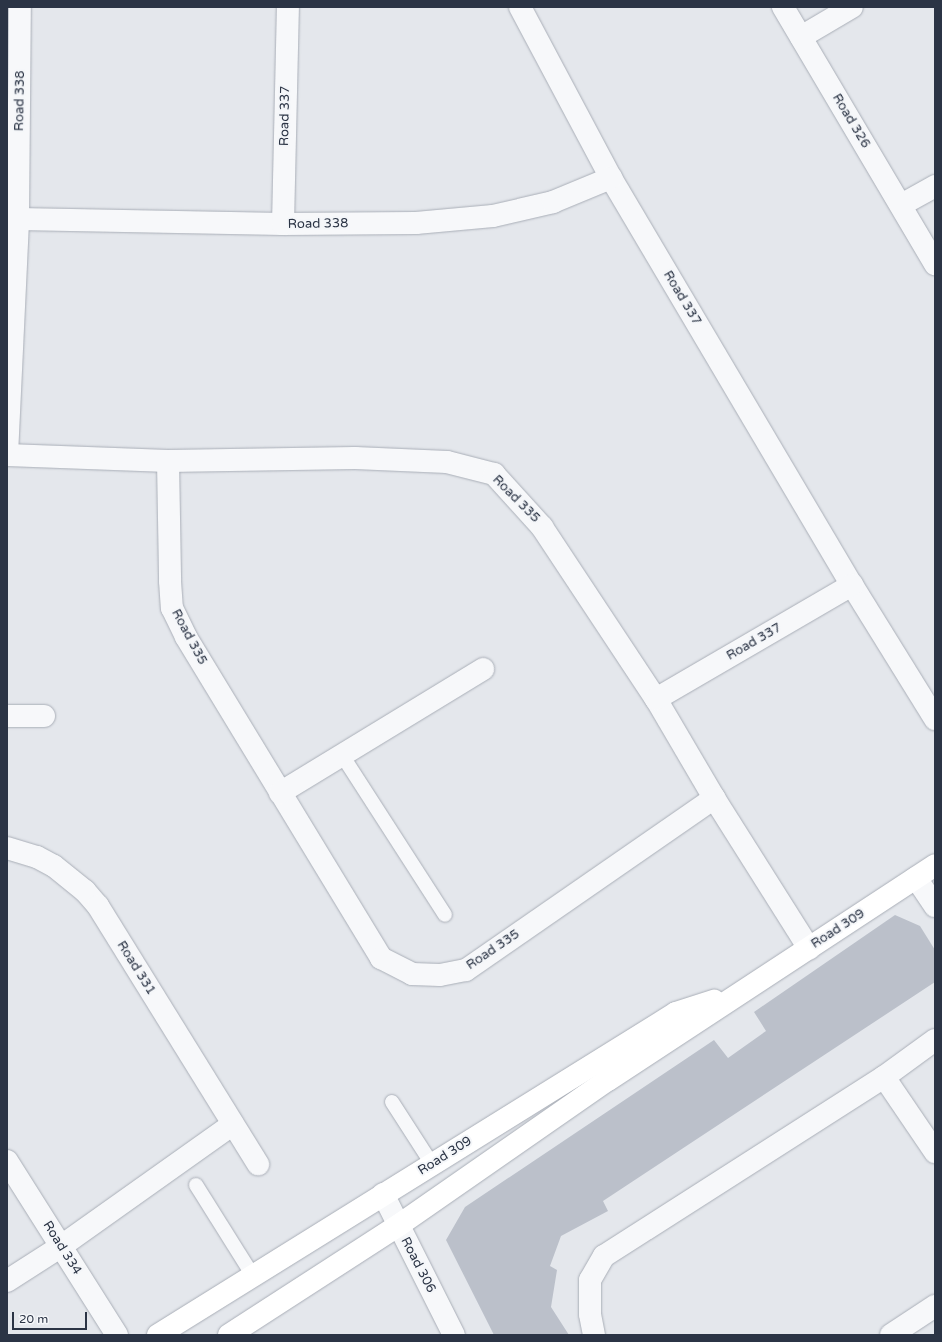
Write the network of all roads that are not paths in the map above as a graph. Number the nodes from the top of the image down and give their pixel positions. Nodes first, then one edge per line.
1 (20, 7) edge
2 (288, 7) edge
3 (520, 7) edge
4 (783, 7) edge
5 (852, 7) edge
6 (801, 37) junction
7 (611, 178) junction
8 (935, 186) edge
9 (901, 205) junction
10 (18, 219) junction
11 (283, 224) junction
12 (935, 264) edge
13 (7, 455) edge
14 (168, 461) junction
15 (852, 585) junction
16 (483, 669) dead end
17 (656, 699) junction
18 (7, 716) edge
19 (44, 716) dead end
20 (935, 719) edge
21 (342, 755) junction
22 (280, 793) junction
23 (714, 798) junction
24 (7, 848) edge
25 (935, 865) edge
26 (916, 878) junction
27 (935, 906) edge
28 (446, 915) dead end
29 (809, 948) junction
30 (740, 993) junction
31 (935, 1040) edge
32 (884, 1077) junction
33 (392, 1102) dead end
34 (233, 1124) junction
35 (935, 1152) edge
36 (7, 1161) edge
37 (258, 1164) dead end
38 (432, 1164) junction
39 (196, 1185) dead end
40 (383, 1194) junction
41 (399, 1225) junction
42 (60, 1247) junction
43 (253, 1276) junction
44 (7, 1282) edge
45 (935, 1306) edge
46 (117, 1335) edge
47 (158, 1335) edge
48 (229, 1335) edge
49 (454, 1335) edge
50 (594, 1335) edge
51 (892, 1335) edge

1 - 10 street, Road 338
2 - 11 street, Road 337
3 - 7 street, Road 337
4 - 6 street, Road 326
5 - 6 street
6 - 9 street, Road 326
7 - 11 street, Road 338
7 - 15 street, Road 337
8 - 9 street
9 - 12 street, Road 326
10 - 11 street, Road 338
10 - 13 street, Road 338
13 - 14 street, Road 335
14 - 17 street, Road 335
14 - 22 street, Road 335
15 - 17 street, Road 337
15 - 20 street, Road 337
16 - 21 street
17 - 23 street, Road 335
18 - 19 street
21 - 22 street
21 - 28 lane
22 - 23 street, Road 335
23 - 29 street, Road 335
24 - 34 street, Road 331
25 - 26 street, Road 309
26 - 27 street
26 - 29 street, Road 309
29 - 30 street, Road 309
30 - 38 street, Road 309
30 - 41 street, Road 309
31 - 32 street
32 - 35 street
32 - 50 street
33 - 38 lane
34 - 37 street, Road 331
34 - 42 street
36 - 42 street, Road 334
38 - 40 street, Road 309
39 - 43 lane
40 - 41 street, Road 306
40 - 43 street, Road 309
41 - 48 street, Road 309
41 - 49 street, Road 306
42 - 44 street
42 - 46 street, Road 334
43 - 47 street, Road 309
45 - 51 street

